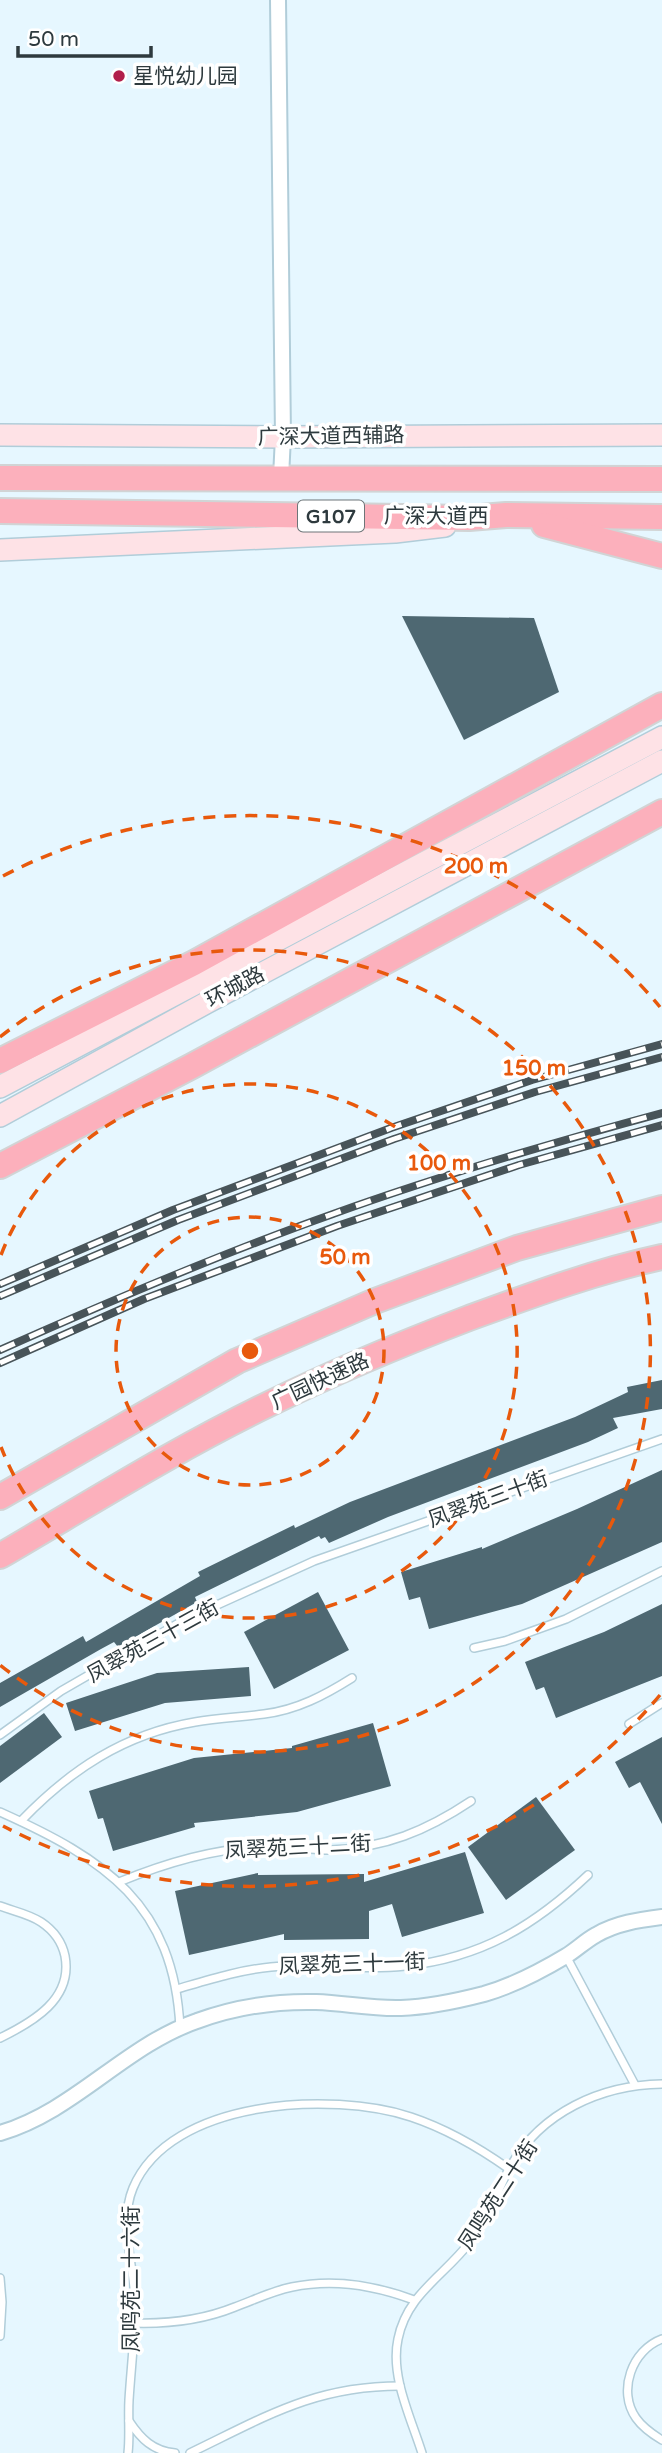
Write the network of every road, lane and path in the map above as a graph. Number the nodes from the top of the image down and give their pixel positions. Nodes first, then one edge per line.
1 (278, 0) edge
2 (0, 435) edge
3 (662, 435) edge
4 (283, 437) junction
5 (281, 477) junction
6 (0, 478) edge
7 (662, 479) edge
8 (0, 511) edge
9 (506, 516) junction
10 (662, 517) edge
11 (469, 518) junction
12 (0, 550) edge
13 (662, 556) edge
14 (662, 705) edge
15 (662, 737) edge
16 (662, 761) edge
17 (662, 812) edge
18 (0, 1061) edge
19 (0, 1087) edge
20 (0, 1116) edge
21 (0, 1166) edge
22 (662, 1208) edge
23 (662, 1257) edge
24 (662, 1439) edge
25 (0, 1497) edge
26 (0, 1556) edge
27 (314, 1561) joint
28 (662, 1571) edge
29 (474, 1648) dead end
30 (352, 1678) dead end
31 (662, 1703) edge
32 (629, 1724) dead end
33 (0, 1735) edge
34 (471, 1801) dead end
35 (0, 1812) edge
36 (22, 1821) junction
37 (588, 1875) dead end
38 (120, 1882) junction
39 (0, 1906) edge
40 (662, 1917) edge
41 (566, 1956) junction
42 (177, 1989) junction
43 (180, 2028) junction
44 (0, 2038) edge
45 (662, 2084) edge
46 (635, 2085) junction
47 (0, 2133) edge
48 (509, 2169) junction
49 (0, 2278) edge
50 (414, 2300) junction
51 (134, 2323) junction
52 (0, 2336) edge
53 (662, 2339) edge
54 (400, 2386) junction
55 (128, 2419) junction
56 (662, 2440) edge
57 (128, 2453) edge
58 (175, 2453) edge
59 (190, 2453) edge
60 (422, 2453) edge

1 - 4 street
2 - 4 main road, 广深大道西辅路
3 - 4 main road, 广深大道西辅路
4 - 5 street
5 - 6 highway, 广深大道西 / G107
5 - 7 highway, 广深大道西 / G107
8 - 11 highway, 广深大道西 / G107
9 - 10 highway, 广深大道西 / G107
9 - 11 highway, 广深大道西 / G107
9 - 13 highway
11 - 12 main road
14 - 18 highway
15 - 19 main road, 环城路
16 - 20 main road, 环城路
17 - 21 highway
22 - 25 highway
23 - 26 highway, 广园快速路
24 - 27 lane, 凤翠苑三十街
27 - 33 lane, 凤翠苑三十三街
28 - 29 lane
30 - 36 lane
31 - 32 lane
34 - 38 lane, 凤翠苑三十二街
35 - 36 lane
36 - 38 lane
37 - 42 lane, 凤翠苑三十一街
38 - 42 lane
39 - 44 lane
40 - 41 street
41 - 43 street
41 - 46 lane
42 - 43 lane
43 - 47 street
45 - 46 lane, 凤鸣苑二十街
46 - 48 lane, 凤鸣苑二十街
48 - 50 lane, 凤鸣苑二十街
48 - 51 lane, 凤鸣苑二十六街
49 - 52 lane
50 - 51 lane
50 - 54 lane, 凤鸣苑二十街
51 - 55 lane, 凤鸣苑二十六街
53 - 56 lane
54 - 59 lane
54 - 60 lane, 凤鸣苑二十街
55 - 57 lane, 凤鸣苑二十六街
55 - 58 lane

